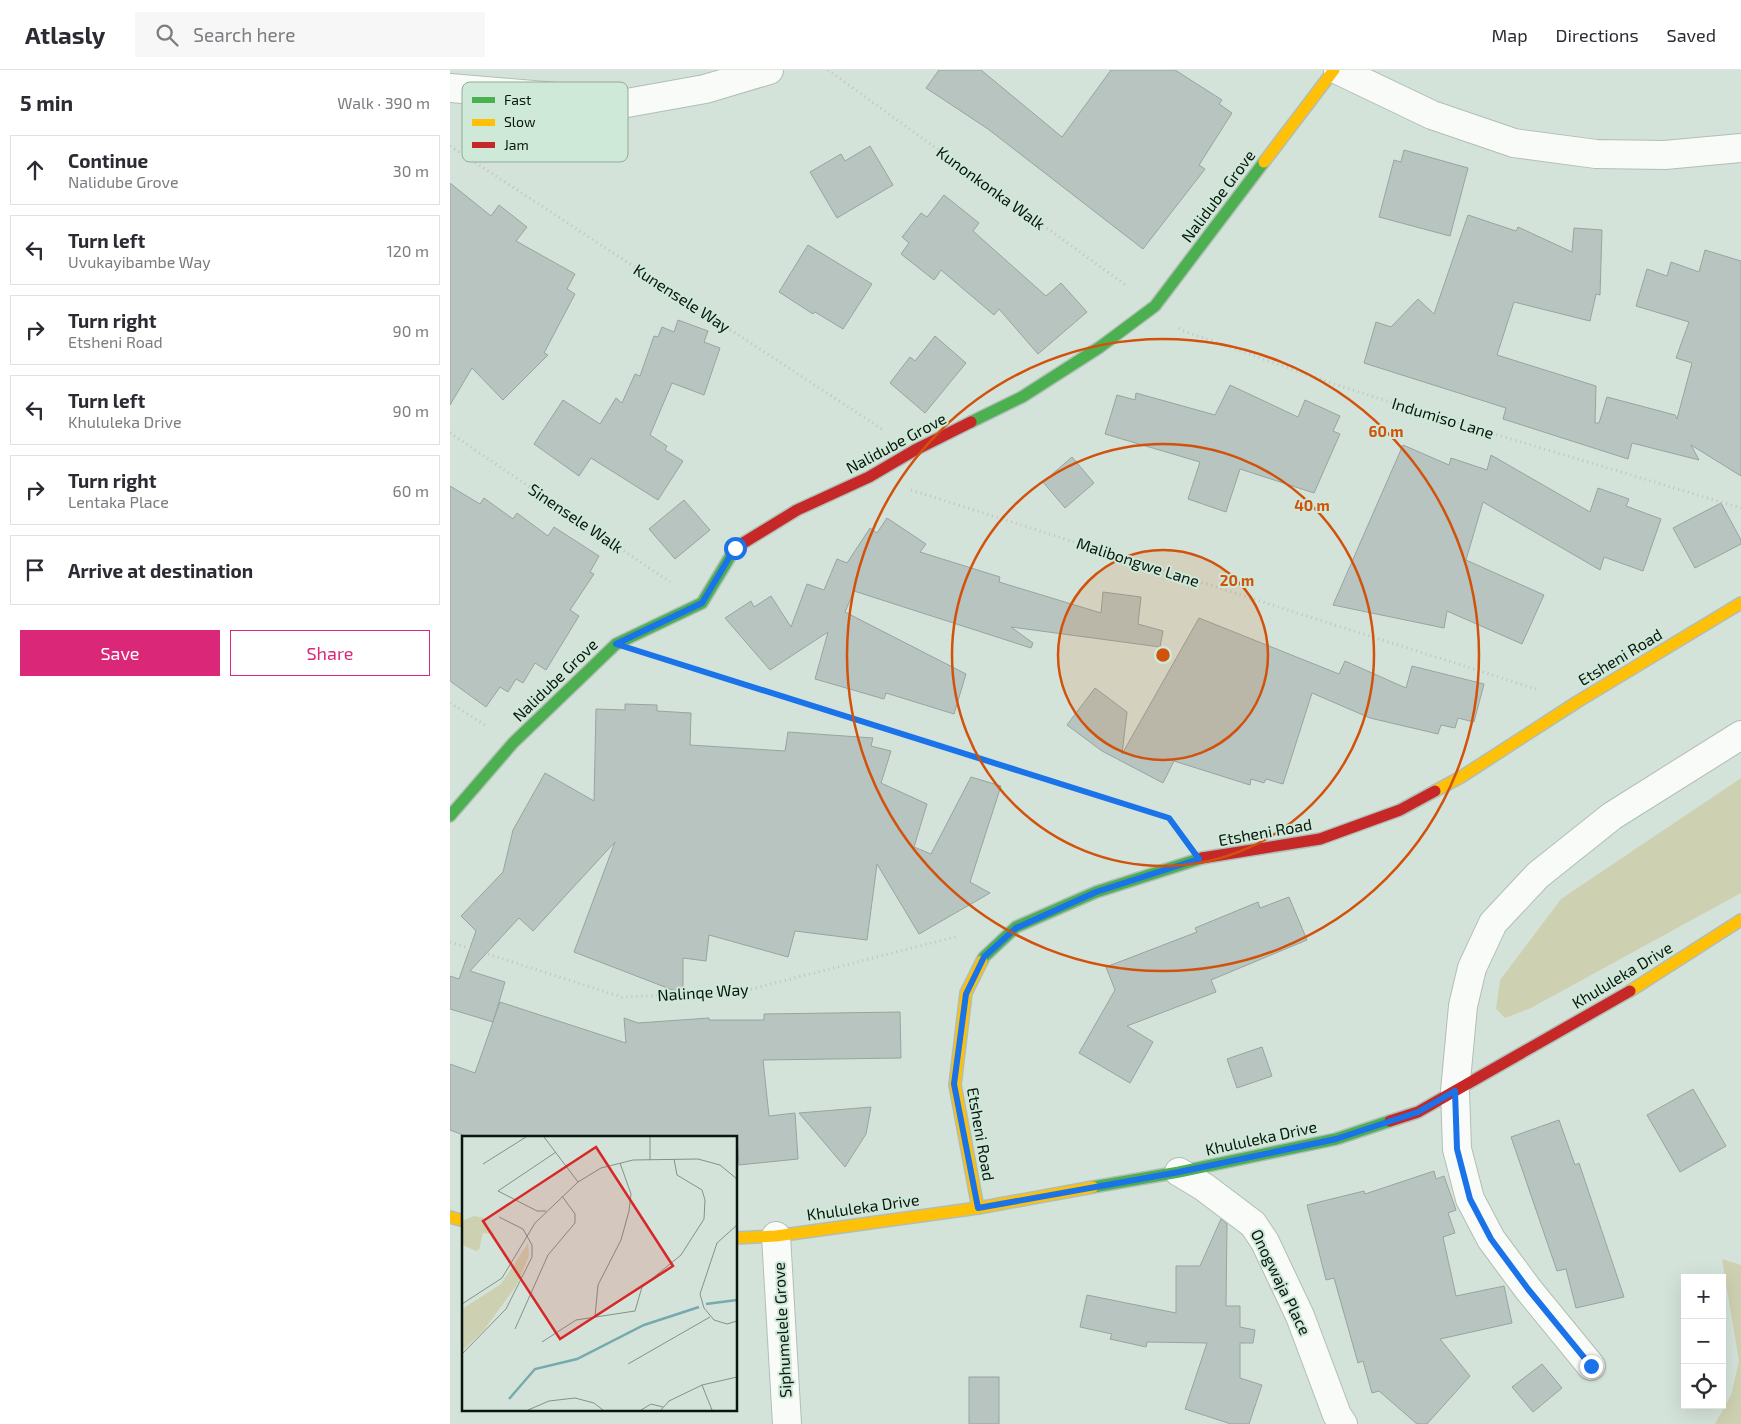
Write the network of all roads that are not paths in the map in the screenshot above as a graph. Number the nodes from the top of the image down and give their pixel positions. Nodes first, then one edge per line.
1 (769, 70) edge
2 (1336, 70) edge
3 (628, 103) edge
4 (1741, 148) edge
5 (1741, 603) edge
6 (1741, 735) edge
7 (450, 816) edge
8 (1741, 920) edge
9 (1455, 1091) junction
10 (1179, 1172) junction
11 (978, 1208) junction
12 (776, 1236) junction
13 (738, 1238) edge
14 (1591, 1366) dead end
15 (787, 1424) edge
16 (1343, 1424) edge

1 - 3 street
2 - 4 street
2 - 7 street, Nalidube Grove
5 - 11 street, Etsheni Road
6 - 9 street
8 - 9 street, Khululeka Drive
9 - 10 street, Khululeka Drive
9 - 14 street
10 - 11 street, Khululeka Drive
10 - 16 street, Onogwaja Place
11 - 12 street, Khululeka Drive
12 - 13 street, Khululeka Drive
12 - 15 street, Siphumelele Grove

